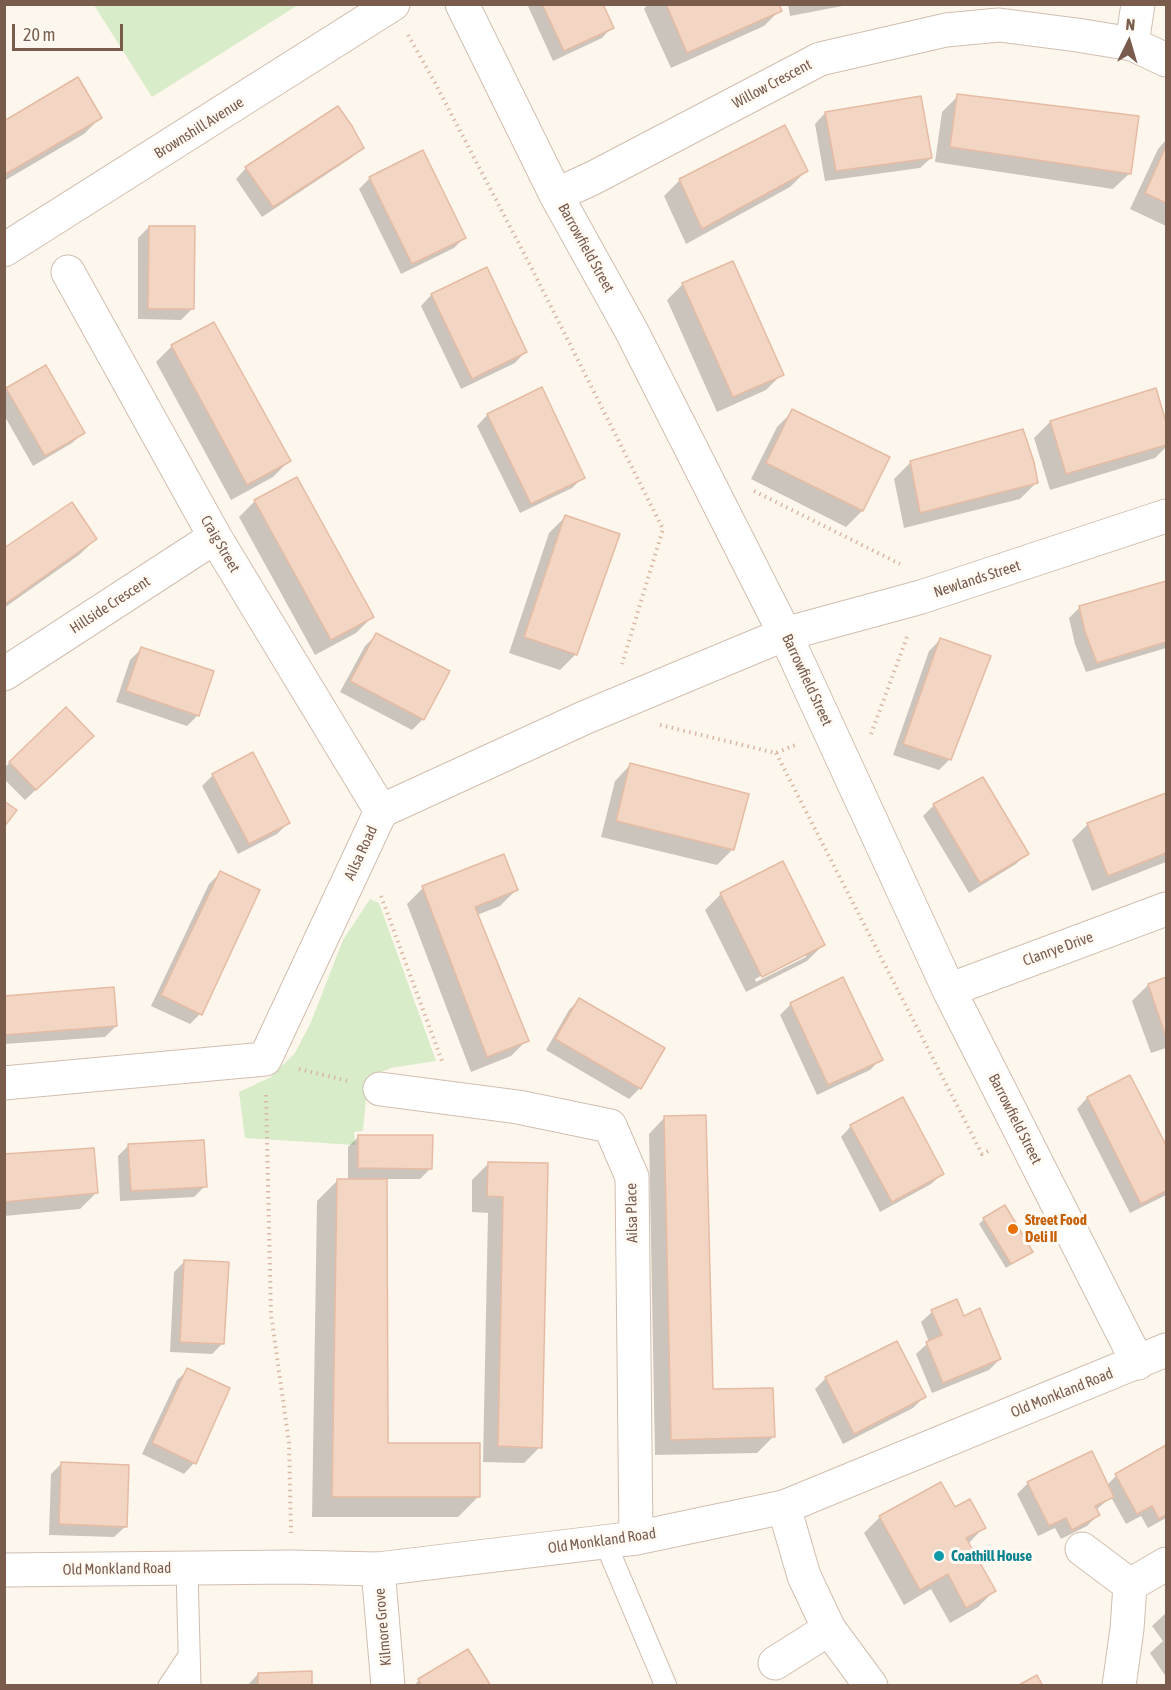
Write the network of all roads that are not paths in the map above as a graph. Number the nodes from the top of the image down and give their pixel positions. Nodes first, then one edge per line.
1 (462, 4) edge
2 (1138, 4) edge
3 (392, 5) edge
4 (1008, 15) edge
5 (1132, 44) junction
6 (1167, 60) edge
7 (556, 195) junction
8 (4, 250) edge
9 (68, 272) dead end
10 (1167, 516) edge
11 (215, 537) junction
12 (785, 634) junction
13 (4, 674) edge
14 (381, 811) junction
15 (1167, 909) edge
16 (949, 990) junction
17 (4, 1083) edge
18 (380, 1089) road end
19 (1152, 1356) edge
20 (784, 1507) junction
21 (620, 1540) junction
22 (1082, 1549) dead end
23 (1167, 1564) edge
24 (187, 1569) junction
25 (378, 1569) junction
26 (4, 1570) edge
27 (1130, 1584) junction
28 (829, 1629) junction
29 (189, 1656) junction
30 (775, 1663) dead end
31 (169, 1686) edge
32 (190, 1686) edge
33 (388, 1686) edge
34 (666, 1686) edge
35 (872, 1686) edge
36 (1119, 1686) edge

1 - 7 street, Barrowfield Street
2 - 5 street
3 - 8 street, Brownshill Avenue
4 - 5 street, Willow Crescent
4 - 7 street, Willow Crescent
5 - 6 street, Willow Crescent
7 - 12 street, Barrowfield Street
9 - 11 street, Craig Street
10 - 12 street, Newlands Street
11 - 13 street, Hillside Crescent
11 - 14 street, Craig Street
12 - 14 street, Ailsa Road
12 - 16 street, Barrowfield Street
14 - 17 street, Ailsa Road
15 - 16 street, Clanrye Drive
16 - 19 street, Barrowfield Street
18 - 21 street, Ailsa Place
19 - 20 street, Old Monkland Road
20 - 21 street, Old Monkland Road
20 - 28 street
21 - 25 street, Old Monkland Road
21 - 34 lane
22 - 27 street
23 - 27 street
24 - 25 street, Old Monkland Road
24 - 26 street, Old Monkland Road
24 - 29 lane
25 - 33 street, Kilmore Grove
27 - 36 street
28 - 30 street
28 - 35 street
29 - 31 lane
29 - 32 lane

